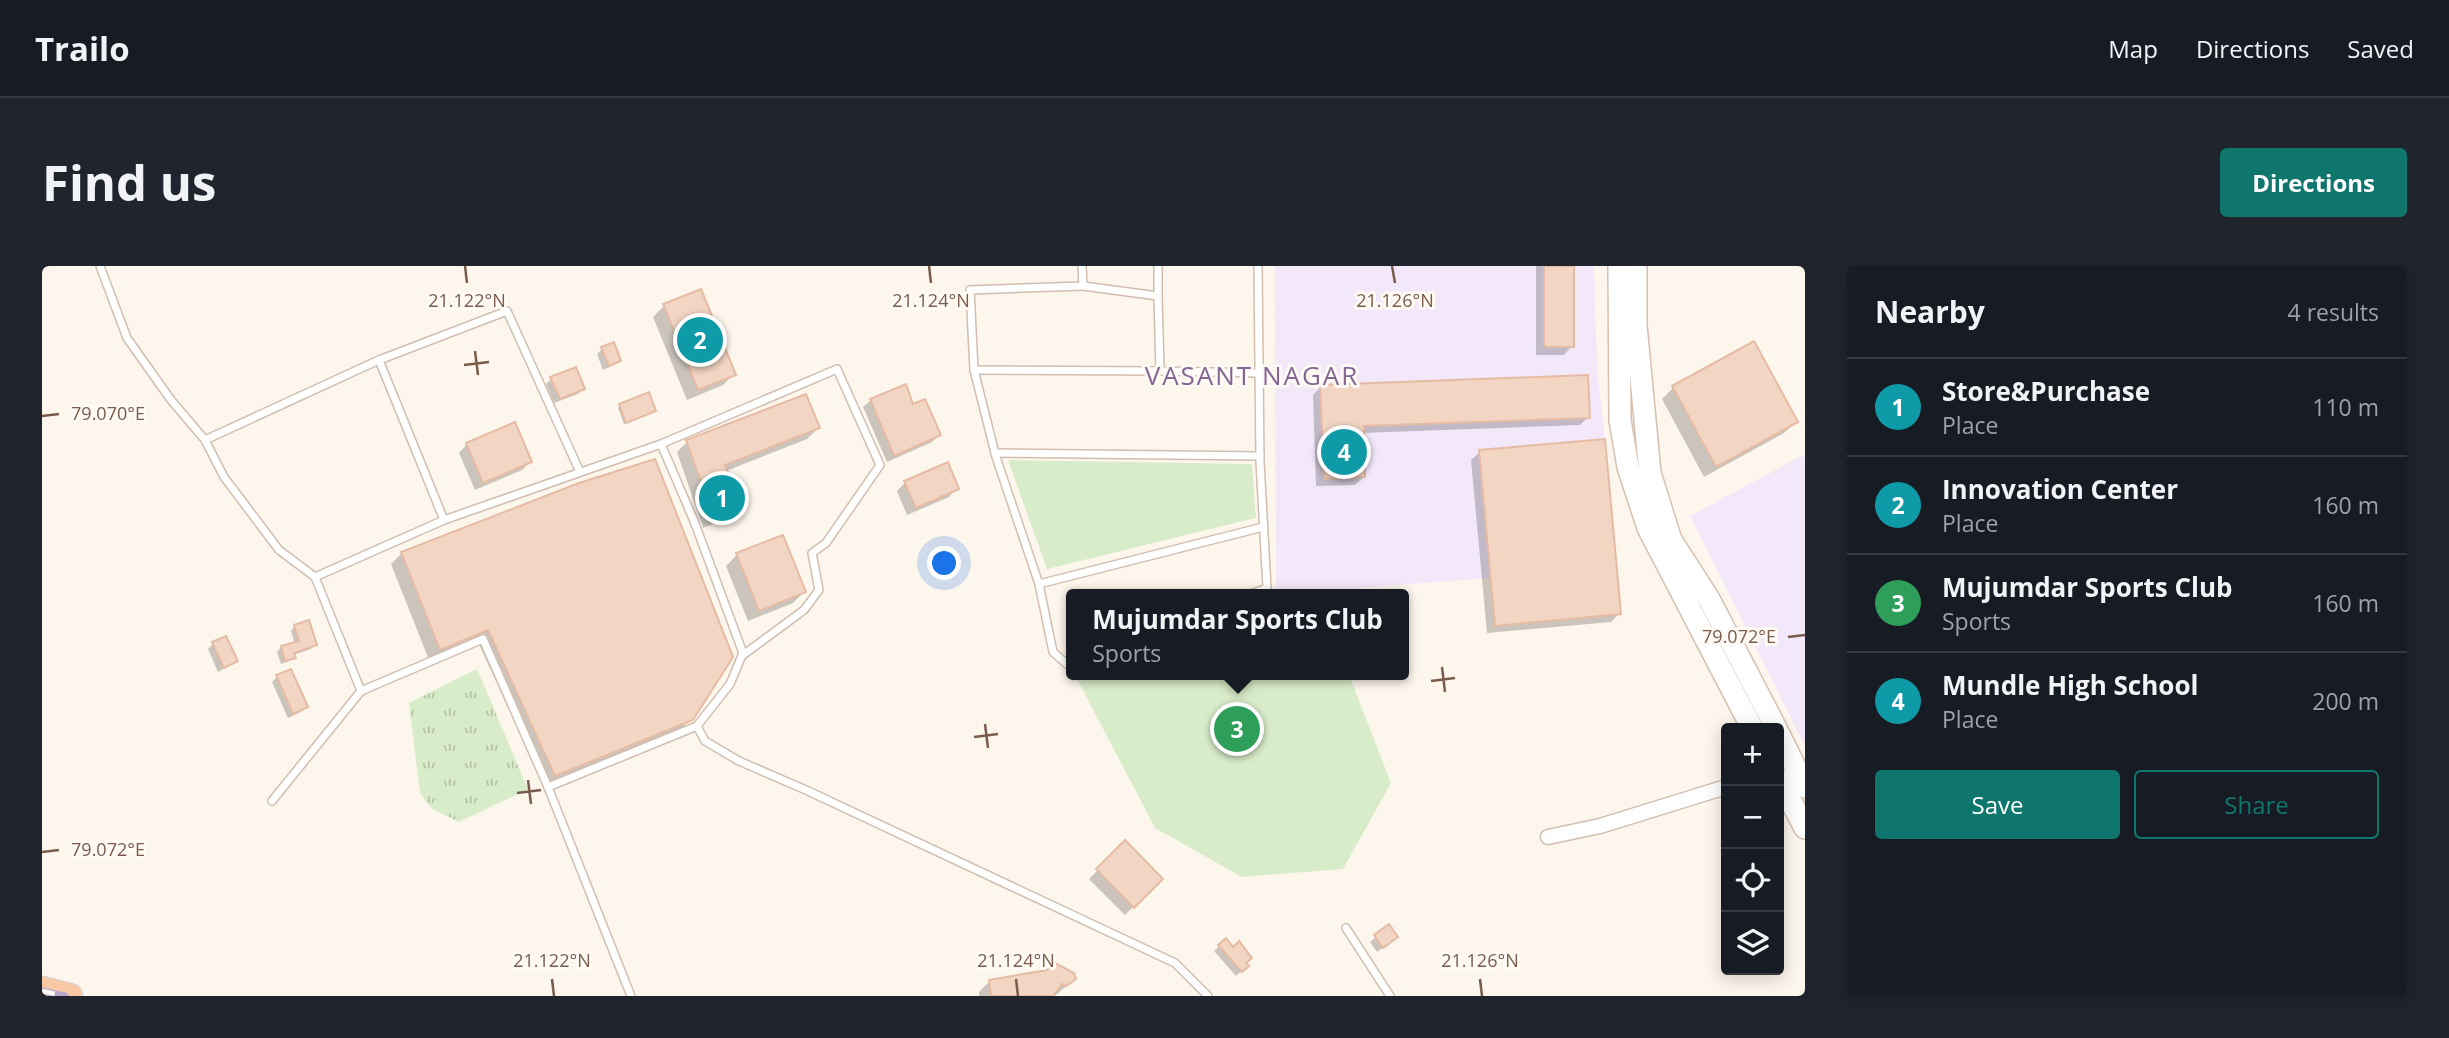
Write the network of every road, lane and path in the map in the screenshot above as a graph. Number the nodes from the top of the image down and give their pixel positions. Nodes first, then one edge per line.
1 (100, 266) edge
2 (1082, 266) edge
3 (1158, 266) edge
4 (1258, 266) edge
5 (1619, 266) edge
6 (1636, 266) edge
7 (1083, 286) junction
8 (1158, 296) junction
9 (379, 360) junction
10 (974, 370) junction
11 (1160, 372) junction
12 (1260, 373) junction
13 (205, 440) junction
14 (661, 444) junction
15 (995, 453) junction
16 (1260, 456) junction
17 (580, 472) junction
18 (444, 520) junction
19 (1264, 527) junction
20 (315, 577) junction
21 (1039, 584) junction
22 (1264, 589) edge
23 (744, 655) junction
24 (1066, 664) edge
25 (361, 691) junction
26 (1749, 723) edge
27 (1773, 723) edge
28 (697, 726) junction
29 (1784, 744) edge
30 (1783, 786) edge
31 (548, 787) junction
32 (1805, 787) edge
33 (1721, 789) edge
34 (272, 801) dead end
35 (1805, 828) edge
36 (1548, 837) dead end
37 (1346, 929) dead end
38 (42, 989) edge
39 (70, 996) edge
40 (631, 996) edge
41 (1208, 996) edge
42 (1390, 996) edge

1 - 13 lane
2 - 7 lane
3 - 8 lane
4 - 12 lane
5 - 26 main road
6 - 27 main road
7 - 8 lane
7 - 10 lane
8 - 11 lane
9 - 13 lane
9 - 17 lane
9 - 18 lane
10 - 11 lane
10 - 15 lane
11 - 12 lane
12 - 16 lane
13 - 20 lane
14 - 17 lane
14 - 23 lane
14 - 23 lane
15 - 16 lane
15 - 21 lane
16 - 19 lane
17 - 18 lane
18 - 20 lane
19 - 21 lane
19 - 22 lane
20 - 25 lane
21 - 24 lane
23 - 28 lane
25 - 31 lane
25 - 34 lane
28 - 31 lane
28 - 41 lane
29 - 32 main road
30 - 35 main road
31 - 40 lane
33 - 36 street
37 - 42 lane
38 - 39 highway

